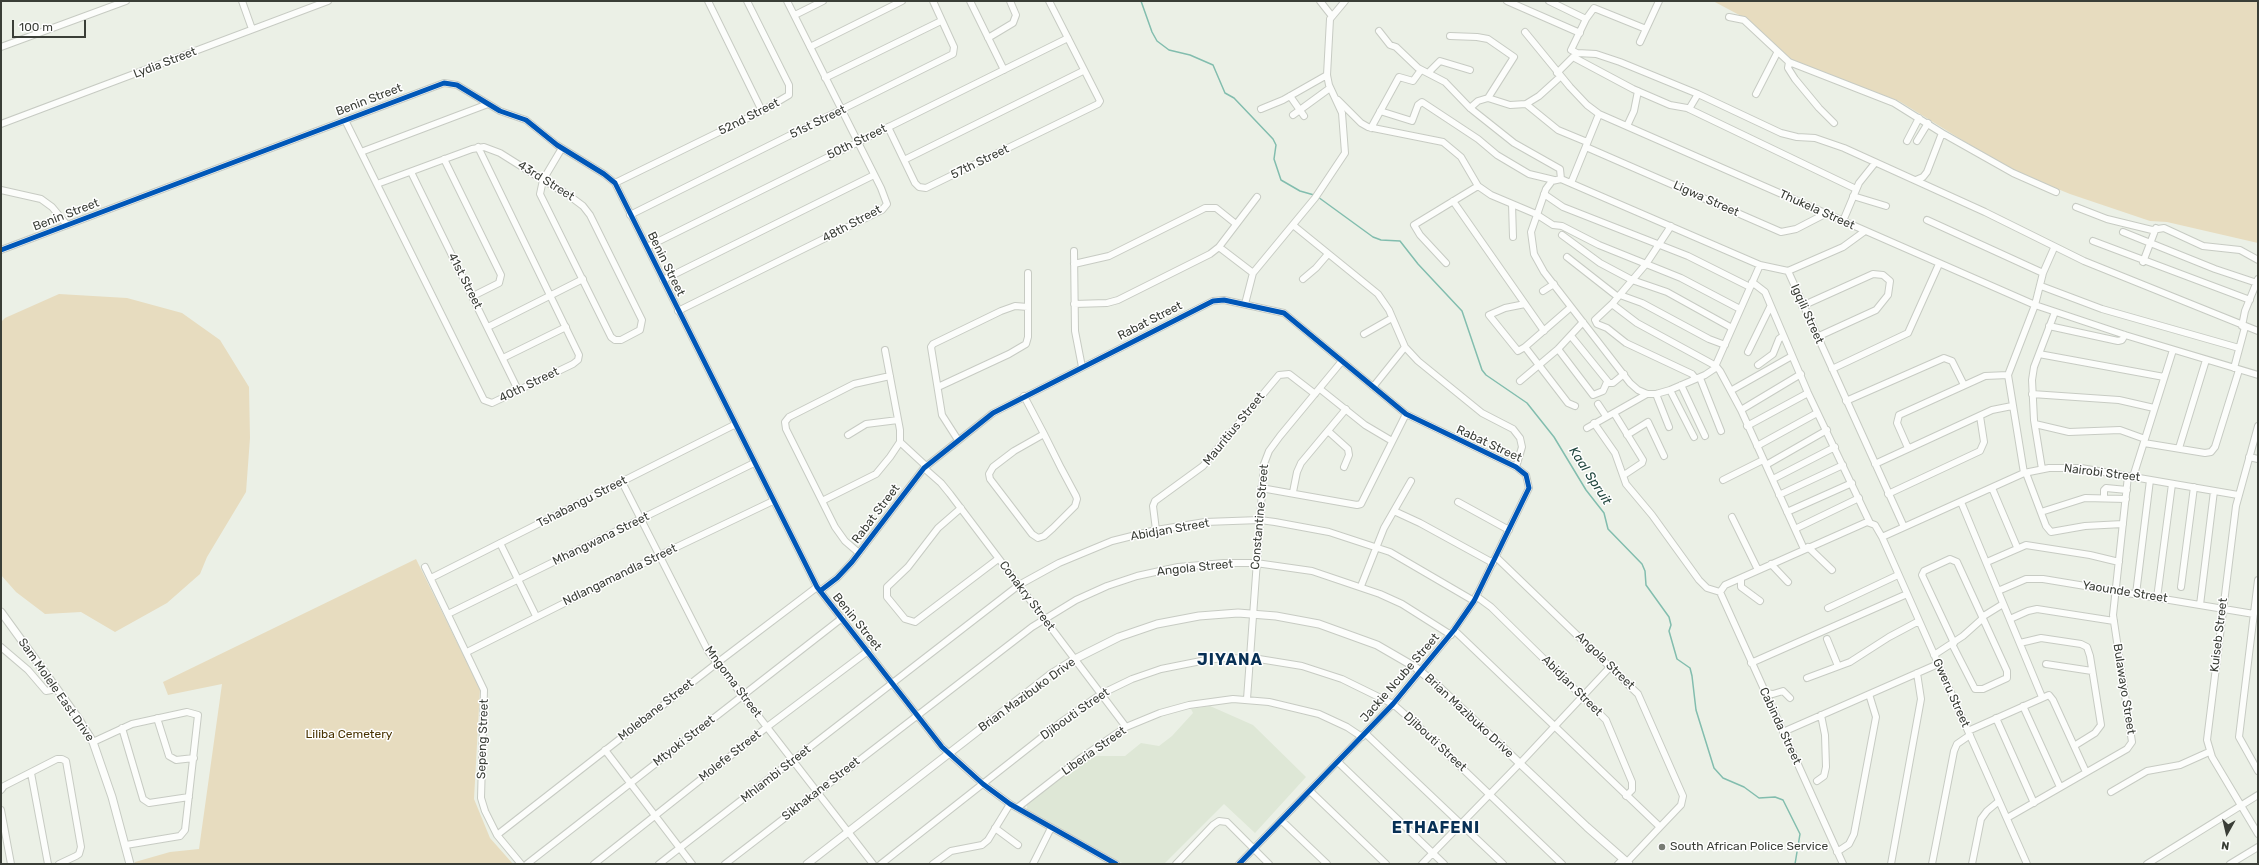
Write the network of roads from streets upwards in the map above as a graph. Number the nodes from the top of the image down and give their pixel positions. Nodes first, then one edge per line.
1 (126, 1) edge
2 (242, 1) edge
3 (328, 1) edge
4 (708, 1) edge
5 (748, 1) edge
6 (787, 1) edge
7 (823, 1) edge
8 (902, 1) edge
9 (933, 1) edge
10 (970, 1) edge
11 (1010, 1) edge
12 (1049, 1) edge
13 (1320, 1) edge
14 (1345, 1) edge
15 (1506, 1) edge
16 (1549, 1) edge
17 (1659, 1) edge
18 (795, 15) junction
19 (1331, 15) junction
20 (1729, 17) dead end
21 (1586, 19) junction
22 (941, 21) junction
23 (252, 29) junction
24 (1646, 29) junction
25 (1379, 31) dead end
26 (1525, 32) dead end
27 (1580, 33) junction
28 (1450, 36) dead end
29 (988, 38) junction
30 (1068, 38) junction
31 (1640, 42) dead end
32 (1, 47) edge
33 (810, 47) junction
34 (1777, 53) junction
35 (1789, 62) junction
36 (1004, 70) junction
37 (1421, 70) junction
38 (1470, 70) dead end
39 (1083, 71) junction
40 (1428, 73) junction
41 (1327, 75) junction
42 (1559, 75) junction
43 (825, 78) junction
44 (1330, 88) junction
45 (1638, 91) junction
46 (1698, 94) junction
47 (1756, 94) dead end
48 (1290, 96) junction
49 (1488, 98) junction
50 (1338, 100) junction
51 (488, 104) junction
52 (1526, 104) junction
53 (1470, 108) junction
54 (1261, 109) dead end
55 (1380, 110) junction
56 (1689, 110) junction
57 (762, 111) junction
58 (841, 111) junction
59 (1302, 113) junction
60 (1599, 114) junction
61 (1293, 116) dead end
62 (1, 117) edge
63 (1919, 118) junction
64 (344, 120) junction
65 (1834, 122) dead end
66 (2, 124) edge
67 (1928, 124) junction
68 (1627, 126) junction
69 (888, 127) junction
70 (1371, 128) junction
71 (1942, 133) junction
72 (1907, 141) dead end
73 (1917, 141) dead end
74 (856, 142) junction
75 (1586, 144) junction
76 (478, 147) junction
77 (562, 148) junction
78 (361, 152) junction
79 (444, 159) junction
80 (904, 160) junction
81 (1875, 162) junction
82 (411, 172) junction
83 (874, 175) junction
84 (1557, 179) junction
85 (543, 180) junction
86 (1916, 180) junction
87 (615, 183) junction
88 (1571, 183) junction
89 (376, 184) junction
90 (1478, 186) junction
91 (1856, 189) junction
92 (1, 190) edge
93 (2056, 192) dead end
94 (1544, 194) junction
95 (1853, 196) junction
96 (1257, 197) dead end
97 (1453, 201) junction
98 (1512, 204) junction
99 (1886, 206) dead end
100 (2076, 207) dead end
101 (1536, 214) junction
102 (1825, 214) junction
103 (630, 215) junction
104 (1927, 220) dead end
105 (1843, 221) junction
106 (1236, 224) junction
107 (67, 225) junction
108 (1293, 225) junction
109 (1672, 226) junction
110 (2156, 228) junction
111 (1865, 231) junction
112 (2123, 232) dead end
113 (1562, 235) dead end
114 (1513, 237) dead end
115 (2093, 241) dead end
116 (2150, 244) junction
117 (1659, 246) junction
118 (646, 247) junction
119 (1219, 247) junction
120 (2054, 248) junction
121 (1, 250) edge
122 (1074, 251) dead end
123 (1328, 254) junction
124 (1567, 256) dead end
125 (2258, 260) edge
126 (2143, 262) junction
127 (1446, 263) dead end
128 (1074, 264) junction
129 (1646, 264) junction
130 (1939, 264) junction
131 (1760, 265) junction
132 (1788, 271) junction
133 (2043, 272) junction
134 (1028, 273) dead end
135 (1253, 274) junction
136 (583, 279) junction
137 (1303, 279) dead end
138 (662, 280) junction
139 (1632, 280) junction
140 (2257, 281) edge
141 (1554, 284) junction
142 (1751, 285) junction
143 (2041, 286) junction
144 (1543, 291) dead end
145 (550, 295) junction
146 (473, 296) junction
147 (1619, 296) junction
148 (2250, 300) junction
149 (1074, 304) junction
150 (1245, 304) junction
151 (1525, 304) junction
152 (1612, 304) junction
153 (2035, 305) junction
154 (1802, 306) junction
155 (1028, 307) junction
156 (1571, 307) junction
157 (1770, 307) junction
158 (1740, 309) junction
159 (678, 311) junction
160 (2054, 312) junction
161 (1392, 318) junction
162 (1583, 322) junction
163 (2049, 326) junction
164 (488, 327) junction
165 (566, 327) junction
166 (2244, 327) junction
167 (1732, 328) junction
168 (1544, 331) junction
169 (2258, 331) edge
170 (1364, 334) dead end
171 (2125, 335) junction
172 (1571, 336) junction
173 (1783, 336) junction
174 (1817, 337) junction
175 (1725, 345) junction
176 (1405, 347) junction
177 (1525, 347) junction
178 (2239, 348) junction
179 (1558, 349) junction
180 (885, 350) dead end
181 (2173, 350) junction
182 (1748, 352) dead end
183 (2039, 354) junction
184 (1792, 356) junction
185 (503, 358) junction
186 (2206, 360) junction
187 (1342, 361) junction
188 (1540, 364) junction
189 (1758, 365) dead end
190 (1716, 366) junction
191 (1082, 367) junction
192 (1832, 369) junction
193 (2237, 369) junction
194 (1624, 374) junction
195 (1801, 374) junction
196 (2008, 375) junction
197 (2258, 375) edge
198 (890, 376) junction
199 (2164, 377) junction
200 (1698, 378) junction
201 (1520, 381) dead end
202 (1607, 382) junction
203 (1681, 385) junction
204 (1964, 385) junction
205 (938, 387) junction
206 (1373, 387) junction
207 (518, 390) junction
208 (1670, 390) junction
209 (1732, 390) junction
210 (1318, 391) junction
211 (1647, 394) junction
212 (1656, 394) junction
213 (1808, 394) junction
214 (2032, 394) junction
215 (1024, 396) junction
216 (1846, 402) junction
217 (1598, 404) dead end
218 (1574, 406) dead end
219 (2012, 406) junction
220 (2154, 408) junction
221 (1346, 409) junction
222 (1741, 410) junction
223 (1614, 413) junction
224 (1817, 413) junction
225 (1406, 414) junction
226 (1606, 416) junction
227 (1980, 416) junction
228 (898, 420) junction
229 (1594, 423) junction
230 (2035, 424) junction
231 (734, 425) junction
232 (1747, 426) junction
233 (2258, 426) edge
234 (1669, 427) dead end
235 (1587, 428) dead end
236 (1721, 430) dead end
237 (1827, 430) junction
238 (1328, 431) junction
239 (1044, 434) junction
240 (848, 435) dead end
241 (1627, 435) junction
242 (1705, 436) dead end
243 (1694, 437) dead end
244 (958, 440) junction
245 (1392, 441) junction
246 (2144, 441) junction
247 (900, 442) junction
248 (1757, 446) junction
249 (1835, 447) junction
250 (1908, 448) junction
251 (2179, 448) junction
252 (1664, 456) dead end
253 (2249, 457) junction
254 (2258, 459) edge
255 (1764, 462) junction
256 (754, 463) junction
257 (1875, 464) junction
258 (1843, 465) junction
259 (1516, 466) junction
260 (925, 467) junction
261 (1344, 468) dead end
262 (2042, 469) junction
263 (2025, 473) junction
264 (1526, 475) joint
265 (1624, 475) junction
266 (2131, 477) junction
267 (1773, 479) junction
268 (1723, 480) dead end
269 (2150, 480) junction
270 (1411, 481) dead end
271 (622, 482) junction
272 (1852, 482) junction
273 (2172, 484) junction
274 (2194, 487) junction
275 (1261, 488) junction
276 (1992, 488) junction
277 (2127, 490) junction
278 (2214, 491) junction
279 (1293, 492) junction
280 (1888, 494) junction
281 (1779, 495) junction
282 (2238, 495) junction
283 (1859, 498) junction
284 (2104, 498) junction
285 (2126, 499) junction
286 (773, 501) junction
287 (822, 501) junction
288 (1458, 502) dead end
289 (1961, 502) junction
290 (961, 508) junction
291 (1394, 511) junction
292 (1787, 512) junction
293 (2041, 512) junction
294 (1732, 517) dead end
295 (642, 519) junction
296 (1260, 520) junction
297 (1871, 523) junction
298 (2123, 524) junction
299 (1904, 527) junction
300 (1795, 529) junction
301 (1156, 530) junction
302 (1510, 530) junction
303 (1882, 537) junction
304 (500, 543) junction
305 (2018, 547) junction
306 (1377, 548) junction
307 (1806, 548) junction
308 (859, 554) junction
309 (660, 555) junction
310 (1496, 557) junction
311 (998, 559) junction
312 (1987, 562) junction
313 (2119, 562) junction
314 (1256, 563) junction
315 (1493, 563) junction
316 (1771, 564) junction
317 (425, 567) dead end
318 (1758, 570) junction
319 (1832, 570) dead end
320 (1898, 575) junction
321 (431, 578) junction
322 (518, 579) junction
323 (1741, 579) junction
324 (2258, 580) edge
325 (1788, 582) dead end
326 (1019, 585) junction
327 (1361, 586) junction
328 (2181, 588) dead end
329 (818, 589) junction
330 (1721, 590) junction
331 (1998, 590) junction
332 (2116, 591) junction
333 (1907, 594) junction
334 (2136, 594) junction
335 (1475, 598) junction
336 (2158, 598) junction
337 (1760, 601) dead end
338 (2003, 604) junction
339 (2257, 604) edge
340 (2200, 605) junction
341 (1828, 608) dead end
342 (2222, 608) junction
343 (2, 614) edge
344 (448, 614) junction
345 (1253, 614) junction
346 (2254, 614) junction
347 (536, 616) junction
348 (842, 618) junction
349 (1982, 618) junction
350 (1044, 619) junction
351 (2010, 619) junction
352 (1919, 621) junction
353 (2114, 621) junction
354 (2255, 632) edge
355 (1452, 633) junction
356 (1827, 639) dead end
357 (1953, 643) junction
358 (2020, 643) junction
359 (1, 647) edge
360 (868, 651) junction
361 (467, 652) junction
362 (1934, 655) junction
363 (1250, 658) junction
364 (1074, 659) junction
365 (717, 663) junction
366 (1751, 663) junction
367 (1938, 664) junction
368 (2046, 664) dead end
369 (1611, 666) junction
370 (1838, 666) junction
371 (1422, 671) junction
372 (2092, 671) junction
373 (1917, 673) junction
374 (1807, 678) dead end
375 (892, 682) junction
376 (57, 689) junction
377 (1765, 693) junction
378 (1101, 694) junction
379 (1869, 694) junction
380 (743, 696) junction
381 (1583, 696) junction
382 (2042, 697) junction
383 (1790, 698) dead end
384 (1248, 699) junction
385 (1393, 704) junction
386 (2023, 706) junction
387 (918, 714) junction
388 (1821, 715) junction
389 (157, 718) junction
390 (1996, 718) junction
391 (767, 727) junction
392 (1126, 727) junction
393 (1554, 727) junction
394 (122, 728) junction
395 (1783, 732) junction
396 (1969, 733) junction
397 (1364, 735) junction
398 (93, 742) junction
399 (2074, 746) junction
400 (606, 750) junction
401 (2209, 752) junction
402 (949, 754) junction
403 (194, 758) junction
404 (793, 760) junction
405 (1338, 762) junction
406 (1520, 763) junction
407 (2257, 767) edge
408 (2086, 772) junction
409 (31, 773) junction
410 (1817, 781) dead end
411 (631, 783) junction
412 (983, 784) junction
413 (2060, 787) junction
414 (1, 790) edge
415 (1310, 791) junction
416 (2111, 792) dead end
417 (817, 793) junction
418 (1489, 794) junction
419 (2258, 795) edge
420 (1626, 796) junction
421 (189, 797) junction
422 (1999, 801) junction
423 (2034, 803) junction
424 (1010, 804) junction
425 (2241, 806) junction
426 (1017, 808) junction
427 (1, 810) edge
428 (654, 815) junction
429 (2007, 818) junction
430 (1282, 821) junction
431 (1461, 824) junction
432 (1660, 827) junction
433 (995, 828) junction
434 (1052, 828) junction
435 (848, 832) junction
436 (2258, 834) edge
437 (497, 835) junction
438 (126, 845) junction
439 (1018, 845) dead end
440 (2258, 847) edge
441 (680, 848) junction
442 (1254, 849) junction
443 (1837, 852) junction
444 (1432, 853) junction
445 (1624, 862) edge
446 (11, 864) edge
447 (48, 864) edge
448 (59, 864) edge
449 (130, 864) edge
450 (521, 864) edge
451 (527, 864) edge
452 (594, 864) edge
453 (659, 864) edge
454 (692, 864) edge
455 (725, 864) edge
456 (807, 864) edge
457 (873, 864) edge
458 (881, 864) edge
459 (933, 864) edge
460 (1033, 864) edge
461 (1116, 864) edge
462 (1176, 864) edge
463 (1239, 864) edge
464 (1269, 864) edge
465 (1326, 864) edge
466 (1386, 864) edge
467 (1422, 864) edge
468 (1444, 864) edge
469 (1503, 864) edge
470 (1562, 864) edge
471 (1843, 864) edge
472 (1891, 864) edge
473 (1932, 864) edge
474 (1972, 864) edge
475 (2027, 864) edge
476 (2146, 864) edge
477 (2230, 864) edge

1 - 32 street
2 - 23 street
3 - 23 street, Lydia Street
4 - 57 street
5 - 57 street, 52nd Street
6 - 18 street, 48th Street
7 - 18 street
8 - 33 street
9 - 22 street, 51st Street
10 - 29 street
11 - 29 street
12 - 30 street
13 - 19 street
14 - 19 street
15 - 27 street
16 - 21 street
17 - 24 street
18 - 33 street, 48th Street
19 - 41 street
20 - 34 street
21 - 24 street
21 - 27 street
22 - 43 street
22 - 58 street, 51st Street
23 - 66 street, Lydia Street
24 - 31 street
25 - 37 street
26 - 42 street, Thukela Street
27 - 46 street
28 - 49 street
29 - 36 street
30 - 36 street, 50th Street
30 - 39 street
33 - 43 street, 48th Street
34 - 35 street
34 - 47 street
35 - 63 street
35 - 65 street
36 - 69 street, 50th Street
37 - 40 street
37 - 55 street
38 - 40 street
39 - 80 street
39 - 80 street, 57th Street
40 - 53 street
41 - 44 street
41 - 48 street
42 - 45 street
42 - 52 street
42 - 60 street, Thukela Street
43 - 58 street, 48th Street
44 - 50 street
44 - 59 street
45 - 56 street
45 - 68 street
46 - 56 street
46 - 81 street
48 - 54 street
48 - 59 street
49 - 52 street
49 - 53 street
50 - 70 street
50 - 108 street
51 - 64 street, Benin Street
51 - 77 street, Benin Street
51 - 78 street
52 - 75 street, Ligwa Street
53 - 84 street
55 - 70 street
55 - 84 street, Igqili Street
56 - 91 street
57 - 87 street, 52nd Street
58 - 74 street, 48th Street
58 - 103 street, 51st Street
59 - 61 street
60 - 68 street, Thukela Street
60 - 75 street
62 - 66 street
63 - 67 street
63 - 72 street
64 - 78 street, 40th Street
64 - 107 street, Benin Street
67 - 71 street
67 - 73 street
68 - 102 street, Thukela Street
69 - 74 street, 50th Street
69 - 80 street, 57th Street
70 - 90 street
71 - 86 street
71 - 93 street
74 - 83 street, 48th Street
74 - 118 street, 50th Street
75 - 88 street
75 - 102 street, Ligwa Street
76 - 79 street
76 - 85 street, 43rd Street
76 - 145 street, 40th Street
77 - 85 street
77 - 87 street, Benin Street
78 - 89 street, 40th Street
79 - 82 street
79 - 146 street
81 - 86 street
81 - 91 street
82 - 89 street
82 - 146 street, 41st Street
83 - 138 street
83 - 159 street, 48th Street
84 - 88 street, Igqili Street
84 - 94 street
85 - 136 street
85 - 136 street, 43rd Street
86 - 120 street
87 - 103 street, Benin Street
88 - 109 street, Igqili Street
89 - 207 street, 40th Street
90 - 97 street
90 - 98 street
91 - 95 street
92 - 107 street
94 - 101 street
94 - 117 street, Gweru Street
95 - 99 street
95 - 105 street
96 - 106 street
97 - 127 street
97 - 151 street
98 - 101 street
98 - 114 street
100 - 110 street
101 - 129 street
101 - 141 street
102 - 105 street, Thukela Street
103 - 118 street, Benin Street
104 - 133 street
105 - 111 street, Thukela Street
106 - 119 street
106 - 128 street
107 - 121 street, Benin Street
108 - 123 street
108 - 135 street
109 - 117 street
109 - 131 street, Igqili Street
110 - 116 street
110 - 125 street
111 - 130 street, Thukela Street
111 - 132 street
112 - 116 street
113 - 139 street
115 - 126 street
116 - 126 street
116 - 140 street
117 - 129 street
117 - 142 street, Gweru Street
118 - 138 street, Benin Street
119 - 135 street
119 - 149 street
120 - 133 street
120 - 166 street
122 - 128 street
123 - 137 street
123 - 161 street
124 - 147 street
126 - 148 street
128 - 149 street
129 - 139 street
129 - 158 street
130 - 153 street, Thukela Street
130 - 192 street
131 - 132 street, Igqili Street
131 - 142 street
132 - 154 street, Igqili Street
133 - 143 street
134 - 155 street
135 - 150 street
136 - 145 street
138 - 159 street, Benin Street
139 - 147 street
139 - 167 street
140 - 148 street
141 - 144 street
141 - 156 street
142 - 157 street, Gweru Street
142 - 158 street
143 - 153 street
143 - 178 street
145 - 164 street
145 - 165 street, 40th Street
146 - 164 street, 41st Street
147 - 152 street
147 - 175 street
148 - 166 street
149 - 191 street
150 - 187 street, Rabat Street
150 - 191 street, Rabat Street
151 - 168 street
151 - 177 street
152 - 190 street
152 - 200 street
153 - 160 street, Thukela Street
153 - 196 street
154 - 174 street, Igqili Street
154 - 174 street
155 - 205 street
155 - 205 street
156 - 162 street
156 - 168 street
157 - 173 street, Gweru Street
157 - 182 street
158 - 167 street
159 - 231 street, Benin Street
160 - 163 street
160 - 171 street, Thukela Street
161 - 170 street
161 - 176 street
162 - 172 street
162 - 194 street
163 - 171 street
163 - 183 street
164 - 185 street, 41st Street
165 - 185 street
165 - 207 street, 40th Street
166 - 169 street
166 - 178 street
167 - 175 street
168 - 177 street
171 - 181 street, Thukela Street
172 - 179 street
172 - 202 street
173 - 184 street, Gweru Street
173 - 189 street
174 - 192 street, Igqili Street
175 - 190 street
176 - 206 street
176 - 259 street
177 - 188 street
178 - 193 street
179 - 188 street
179 - 202 street
180 - 198 street
181 - 186 street, Thukela Street
181 - 199 street, Bulawayo Street
183 - 199 street
183 - 214 street
184 - 195 street, Gweru Street
184 - 209 street
185 - 207 street, 41st Street
186 - 193 street, Thukela Street
186 - 251 street
187 - 206 street, Rabat Street
187 - 210 street, Constantine Street
188 - 201 street
188 - 218 street
190 - 200 street
190 - 209 street
191 - 215 street, Rabat Street
192 - 216 street, Igqili Street
193 - 197 street, Thukela Street
193 - 251 street
194 - 202 street
194 - 211 street
195 - 213 street, Gweru Street
195 - 222 street
196 - 204 street
196 - 219 street
198 - 228 street
198 - 287 street
199 - 220 street, Bulawayo Street
200 - 203 street
200 - 236 street
203 - 208 street
203 - 242 street
204 - 216 street
204 - 250 street
205 - 244 street
206 - 225 street, Rabat Street
208 - 212 street
208 - 243 street
209 - 222 street
210 - 221 street
210 - 275 street, Constantine Street
210 - 301 street, Mauritius Street
211 - 212 street
211 - 223 street
212 - 234 street
213 - 224 street, Gweru Street
213 - 232 street
214 - 220 street
214 - 230 street
215 - 239 street
215 - 244 street, Rabat Street
216 - 257 street, Igqili Street
217 - 226 street
219 - 227 street
219 - 263 street
220 - 246 street, Bulawayo Street
221 - 238 street
221 - 245 street
222 - 232 street
223 - 226 street
223 - 241 street
224 - 237 street, Gweru Street
224 - 248 street
225 - 245 street
225 - 259 street, Rabat Street
226 - 229 street
227 - 250 street
227 - 280 street
228 - 240 street
228 - 247 street
229 - 235 street
229 - 265 street
230 - 246 street
230 - 262 street
231 - 256 street, Benin Street
231 - 271 street, Tshabangu Street
232 - 248 street
233 - 253 street, Kuiseb Street
237 - 249 street, Gweru Street
237 - 255 street
238 - 261 street
238 - 279 street
239 - 239 street
241 - 252 street
241 - 265 street
244 - 260 street, Rabat Street
245 - 279 street
246 - 251 street
246 - 266 street, Bulawayo Street
247 - 260 street, Conakry Street
247 - 287 street
248 - 255 street
249 - 258 street, Gweru Street
249 - 267 street
250 - 257 street
253 - 254 street
253 - 282 street, Kuiseb Street
255 - 267 street
255 - 268 street
256 - 286 street, Benin Street
256 - 295 street, Mhangwana Street
257 - 280 street, Igqili Street
258 - 272 street, Gweru Street
258 - 281 street
259 - 264 street, Rabat Street
260 - 290 street, Conakry Street
260 - 308 street, Rabat Street
262 - 263 street, Nairobi Street
262 - 266 street, Nairobi Street
263 - 276 street, Nairobi Street
263 - 293 street
264 - 302 street, Jackie Ncube Street
265 - 330 street
266 - 269 street, Nairobi Street
266 - 277 street, Bulawayo Street
267 - 281 street
269 - 273 street, Nairobi Street
269 - 334 street
270 - 291 street
271 - 295 street, Mngoma Street
271 - 304 street, Tshabangu Street
272 - 283 street, Gweru Street
272 - 292 street
273 - 274 street, Nairobi Street
273 - 336 street
274 - 278 street, Nairobi Street
274 - 328 street
275 - 279 street
275 - 296 street, Constantine Street
276 - 289 street, Nairobi Street
276 - 305 street
277 - 284 street
277 - 285 street, Bulawayo Street
278 - 282 street, Nairobi Street
278 - 340 street
280 - 299 street, Igqili Street
281 - 292 street
282 - 342 street, Kuiseb Street
283 - 297 street, Gweru Street
283 - 300 street
284 - 285 street
284 - 293 street
285 - 298 street, Bulawayo Street
286 - 309 street, Ndlangamandla Street
286 - 329 street, Benin Street
287 - 308 street
288 - 302 street
289 - 299 street, Nairobi Street
289 - 312 street
290 - 311 street, Conakry Street
290 - 311 street
291 - 306 street
291 - 315 street
292 - 300 street
293 - 298 street
294 - 318 street
295 - 309 street, Mngoma Street
295 - 322 street, Mhangwana Street
296 - 301 street, Abidjan Street
296 - 306 street, Abidjan Street
296 - 314 street, Constantine Street
297 - 303 street, Gweru Street
297 - 307 street
298 - 313 street, Bulawayo Street
299 - 303 street, Nairobi Street
300 - 307 street
301 - 326 street, Abidjan Street
302 - 310 street, Jackie Ncube Street
303 - 320 street, Gweru Street
304 - 321 street, Tshabangu Street
304 - 322 street
305 - 312 street
305 - 313 street
306 - 327 street
306 - 335 street, Abidjan Street
307 - 316 street
307 - 319 street
308 - 329 street, Rabat Street
309 - 347 street, Ndlangamandla Street
309 - 365 street, Mngoma Street
310 - 315 street, Jackie Ncube Street
310 - 369 street, Angola Street
311 - 326 street, Conakry Street
312 - 331 street
313 - 332 street, Bulawayo Street
314 - 327 street, Angola Street
314 - 345 street, Constantine Street
314 - 350 street, Angola Street
315 - 335 street, Jackie Ncube Street
316 - 318 street
316 - 325 street
317 - 321 street, Sepeng Street
318 - 323 street
320 - 333 street, Gweru Street
320 - 341 street
321 - 344 street, Sepeng Street
322 - 344 street, Mhangwana Street
322 - 347 street
323 - 330 street
323 - 337 street
324 - 339 street
326 - 350 street, Conakry Street
326 - 375 street, Abidjan Street
327 - 355 street, Angola Street
329 - 348 street, Benin Street
329 - 365 street, Molebane Street
330 - 366 street, Cabinda Street
331 - 332 street, Yaounde Street
331 - 338 street
332 - 334 street, Yaounde Street
332 - 353 street, Bulawayo Street
333 - 352 street, Gweru Street
333 - 366 street
334 - 336 street, Yaounde Street
335 - 355 street, Jackie Ncube Street
335 - 381 street, Abidjan Street
336 - 340 street, Yaounde Street
338 - 349 street
338 - 351 street
339 - 346 street
340 - 342 street, Yaounde Street
342 - 346 street, Yaounde Street
342 - 401 street, Kuiseb Street
343 - 376 street, Sam Molele East Drive
344 - 361 street, Sepeng Street
345 - 363 street, Constantine Street
345 - 364 street, Brian Mazibuko Drive
345 - 371 street, Brian Mazibuko Drive
346 - 354 street
347 - 361 street, Ndlangamandla Street
348 - 360 street, Benin Street
348 - 380 street, Mtyoki Street
349 - 357 street
349 - 357 street
349 - 357 street
350 - 364 street, Conakry Street
350 - 387 street, Angola Street
351 - 353 street
351 - 358 street
352 - 362 street, Gweru Street
352 - 370 street
353 - 408 street, Bulawayo Street
354 - 407 street
355 - 371 street, Jackie Ncube Street
355 - 393 street, Angola Street
356 - 370 street
357 - 362 street
358 - 372 street
358 - 382 street
359 - 376 street
360 - 375 street, Benin Street
360 - 391 street, Molefe Street
361 - 437 street, Sepeng Street
362 - 367 street, Gweru Street
363 - 378 street, Djibouti Street
363 - 384 street, Constantine Street
363 - 385 street, Djibouti Street
364 - 378 street, Conakry Street
364 - 402 street, Brian Mazibuko Drive
365 - 380 street, Mngoma Street
365 - 400 street, Molebane Street
366 - 377 street, Cabinda Street
367 - 373 street
367 - 396 street, Gweru Street
368 - 372 street
369 - 381 street
369 - 432 street, Angola Street
370 - 374 street
371 - 385 street, Jackie Ncube Street
371 - 406 street, Brian Mazibuko Drive
372 - 399 street
373 - 379 street
373 - 472 street
375 - 387 street, Benin Street
375 - 404 street, Mhlambi Street
376 - 398 street, Sam Molele East Drive
377 - 383 street
377 - 395 street, Cabinda Street
378 - 392 street, Conakry Street
378 - 412 street, Djibouti Street
379 - 388 street
379 - 443 street
380 - 391 street, Mngoma Street
380 - 411 street, Mtyoki Street
381 - 393 street
381 - 420 street, Abidjan Street
382 - 386 street
382 - 399 street
384 - 392 street, Liberia Street
384 - 397 street, Liberia Street
385 - 397 street, Jackie Ncube Street
385 - 418 street, Djibouti Street
386 - 390 street
386 - 413 street
387 - 402 street, Benin Street
387 - 417 street, Sikhakane Street
388 - 395 street
388 - 410 street
389 - 394 street
389 - 403 street
389 - 403 street
390 - 396 street
390 - 423 street
391 - 404 street, Mngoma Street
391 - 428 street, Molefe Street
392 - 426 street, Liberia Street
393 - 406 street
393 - 420 street, Angola Street
394 - 398 street
394 - 421 street
395 - 443 street, Cabinda Street
396 - 422 street, Gweru Street
396 - 473 street
397 - 405 street, Jackie Ncube Street
397 - 431 street, Liberia Street
398 - 438 street, Sam Molele East Drive
399 - 408 street
400 - 411 street
400 - 437 street, Molebane Street
401 - 416 street
401 - 425 street, Kuiseb Street
402 - 412 street, Benin Street
402 - 435 street, Brian Mazibuko Drive
403 - 421 street
404 - 417 street, Mngoma Street
404 - 441 street, Mhlambi Street
405 - 415 street, Jackie Ncube Street
405 - 444 street
406 - 418 street
406 - 445 street, Brian Mazibuko Drive
408 - 413 street, Bulawayo Street
409 - 414 street
409 - 447 street
409 - 448 street
411 - 428 street
411 - 451 street, Mtyoki Street
412 - 424 street, Benin Street
412 - 458 street, Djibouti Street
413 - 423 street, Bulawayo Street
415 - 430 street, Jackie Ncube Street
415 - 466 street
417 - 435 street, Mngoma Street
417 - 455 street, Sikhakane Street
418 - 431 street
418 - 470 street, Djibouti Street
419 - 425 street
420 - 432 street, Angola Street
421 - 438 street
422 - 429 street, Gweru Street
422 - 474 street
423 - 429 street, Bulawayo Street
424 - 426 street, Benin Street
424 - 433 street
425 - 436 street, Kuiseb Street
425 - 476 street
426 - 434 street, Benin Street
427 - 446 street
428 - 441 street
428 - 452 street, Molefe Street
429 - 475 street, Gweru Street
430 - 442 street, Jackie Ncube Street
430 - 465 street
431 - 444 street
431 - 469 street, Liberia Street
432 - 445 street, Angola Street
433 - 439 street
433 - 459 street
434 - 460 street
434 - 461 street, Benin Street
435 - 456 street, Brian Mazibuko Drive
435 - 457 street, Mngoma Street
437 - 450 street, Sepeng Street
438 - 449 street, Sam Molele East Drive
440 - 477 street
441 - 453 street, Mhlambi Street
441 - 454 street
442 - 462 street
442 - 463 street, Jackie Ncube Street
442 - 464 street
443 - 471 street, Cabinda Street
444 - 467 street
444 - 468 street

